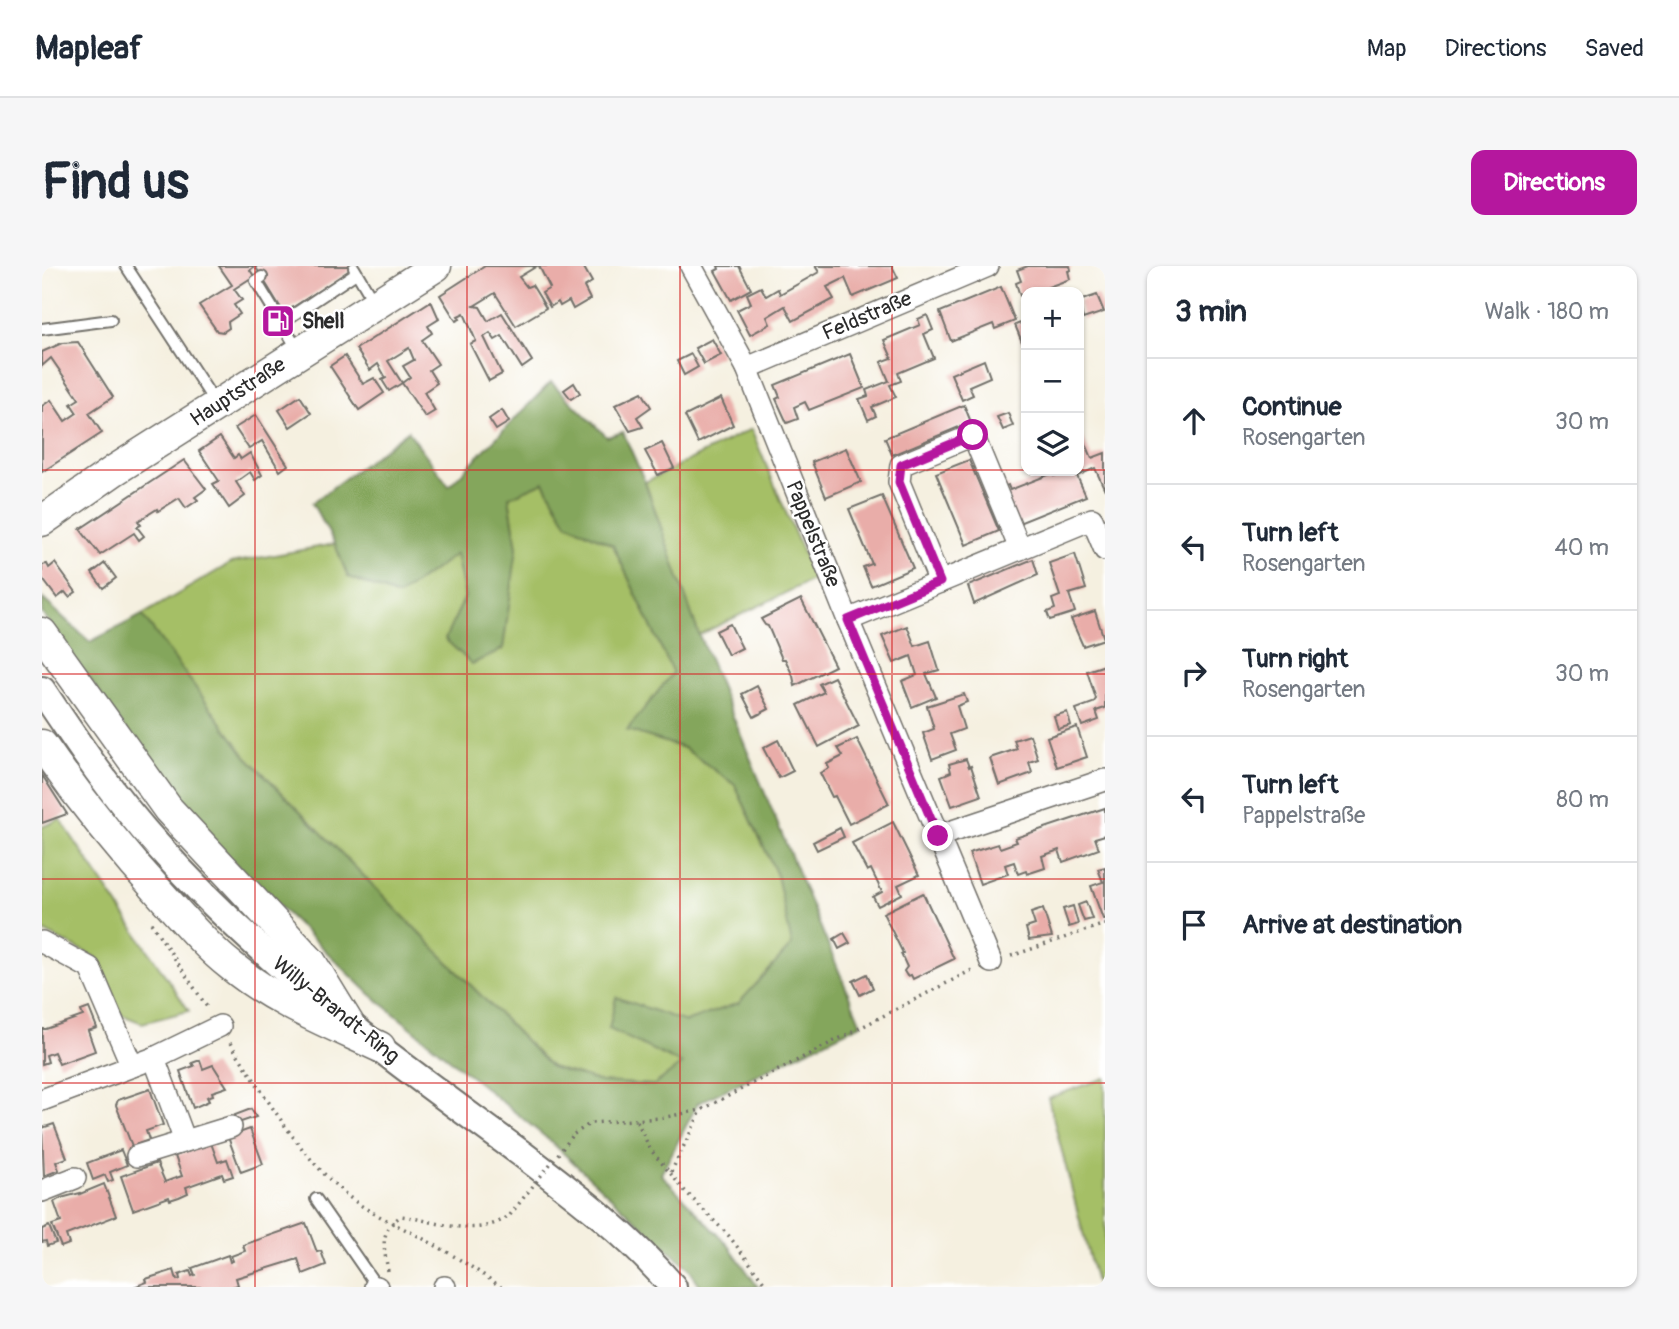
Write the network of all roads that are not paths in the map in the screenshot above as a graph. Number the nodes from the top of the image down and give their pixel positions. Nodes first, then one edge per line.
1 (126, 266) edge
2 (691, 266) edge
3 (988, 266) edge
4 (431, 267) edge
5 (262, 277) dead end
6 (376, 304) junction
7 (111, 320) dead end
8 (281, 323) junction
9 (42, 329) edge
10 (300, 352) junction
11 (747, 368) junction
12 (217, 405) junction
13 (1098, 518) edge
14 (42, 521) edge
15 (1020, 549) junction
16 (1105, 550) edge
17 (940, 582) junction
18 (848, 620) junction
19 (42, 634) edge
20 (42, 690) edge
21 (42, 745) edge
22 (1105, 780) edge
23 (938, 836) junction
24 (42, 942) edge
25 (991, 962) road end
26 (349, 1024) junction
27 (220, 1026) road end
28 (380, 1047) junction
29 (154, 1058) junction
30 (132, 1066) junction
31 (42, 1100) edge
32 (231, 1127) dead end
33 (185, 1141) junction
34 (136, 1156) dead end
35 (75, 1178) dead end
36 (42, 1191) edge
37 (316, 1199) dead end
38 (379, 1284) edge
39 (673, 1287) edge

1 - 12 lane
2 - 11 street, Pappelstraße
3 - 11 street, Feldstraße
4 - 6 main road, Hauptstraße
5 - 8 lane
6 - 8 lane
6 - 10 main road, Hauptstraße
7 - 9 lane
8 - 10 lane
10 - 12 main road, Hauptstraße
11 - 18 street, Pappelstraße
12 - 14 main road, Hauptstraße
13 - 15 street
13 - 16 street
15 - 17 street
15 - 17 street
17 - 18 street
18 - 23 street, Pappelstraße
19 - 26 main road
20 - 26 street, Willy-Brandt-Ring
21 - 28 main road
22 - 23 street
23 - 25 street, Pappelstraße
24 - 30 street
26 - 28 street, Willy-Brandt-Ring
27 - 29 street
28 - 39 street, Willy-Brandt-Ring
29 - 30 street
29 - 33 street
30 - 31 street
32 - 33 street
33 - 34 street
35 - 36 street
37 - 38 lane

